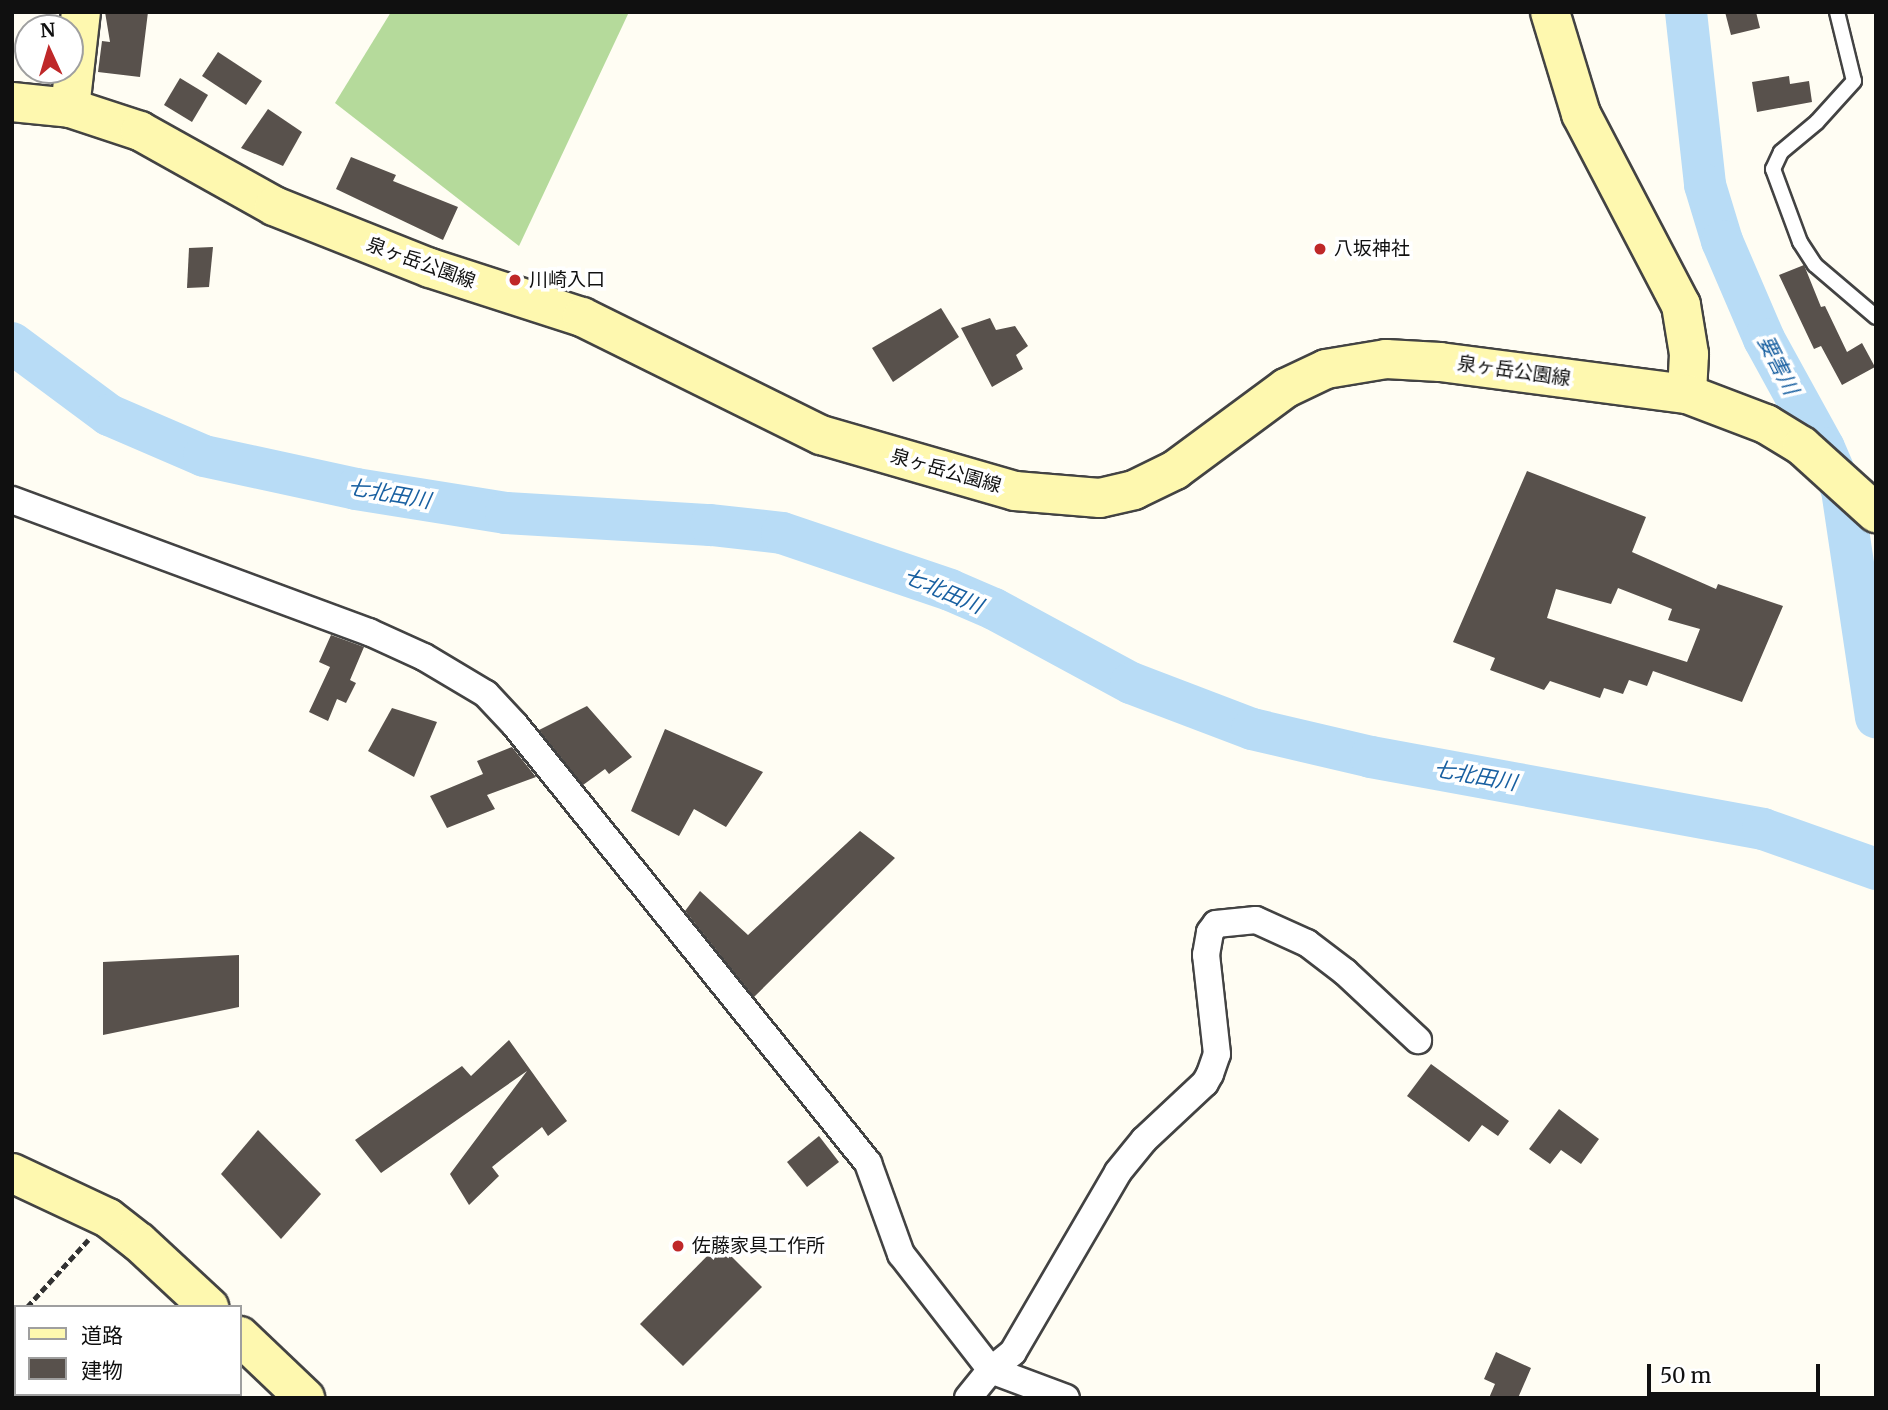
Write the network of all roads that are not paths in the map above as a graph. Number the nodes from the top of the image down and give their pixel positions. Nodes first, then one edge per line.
1 (81, 12) edge
2 (1550, 12) edge
3 (1837, 12) edge
4 (12, 102) edge
5 (70, 108) junction
6 (1876, 317) edge
7 (1687, 394) junction
8 (12, 500) edge
9 (1876, 513) edge
10 (1418, 1040) dead end
11 (12, 1173) edge
12 (207, 1305) edge
13 (242, 1338) edge
14 (991, 1370) junction
15 (305, 1398) edge
16 (968, 1398) edge
17 (1066, 1398) edge

1 - 5 main road
2 - 7 main road
3 - 6 lane
4 - 5 main road, 泉ヶ岳公園線
5 - 7 main road, 泉ヶ岳公園線
7 - 9 main road, 泉ヶ岳公園線
8 - 14 street
10 - 14 street
11 - 12 main road
13 - 15 main road
14 - 16 street
14 - 17 street

